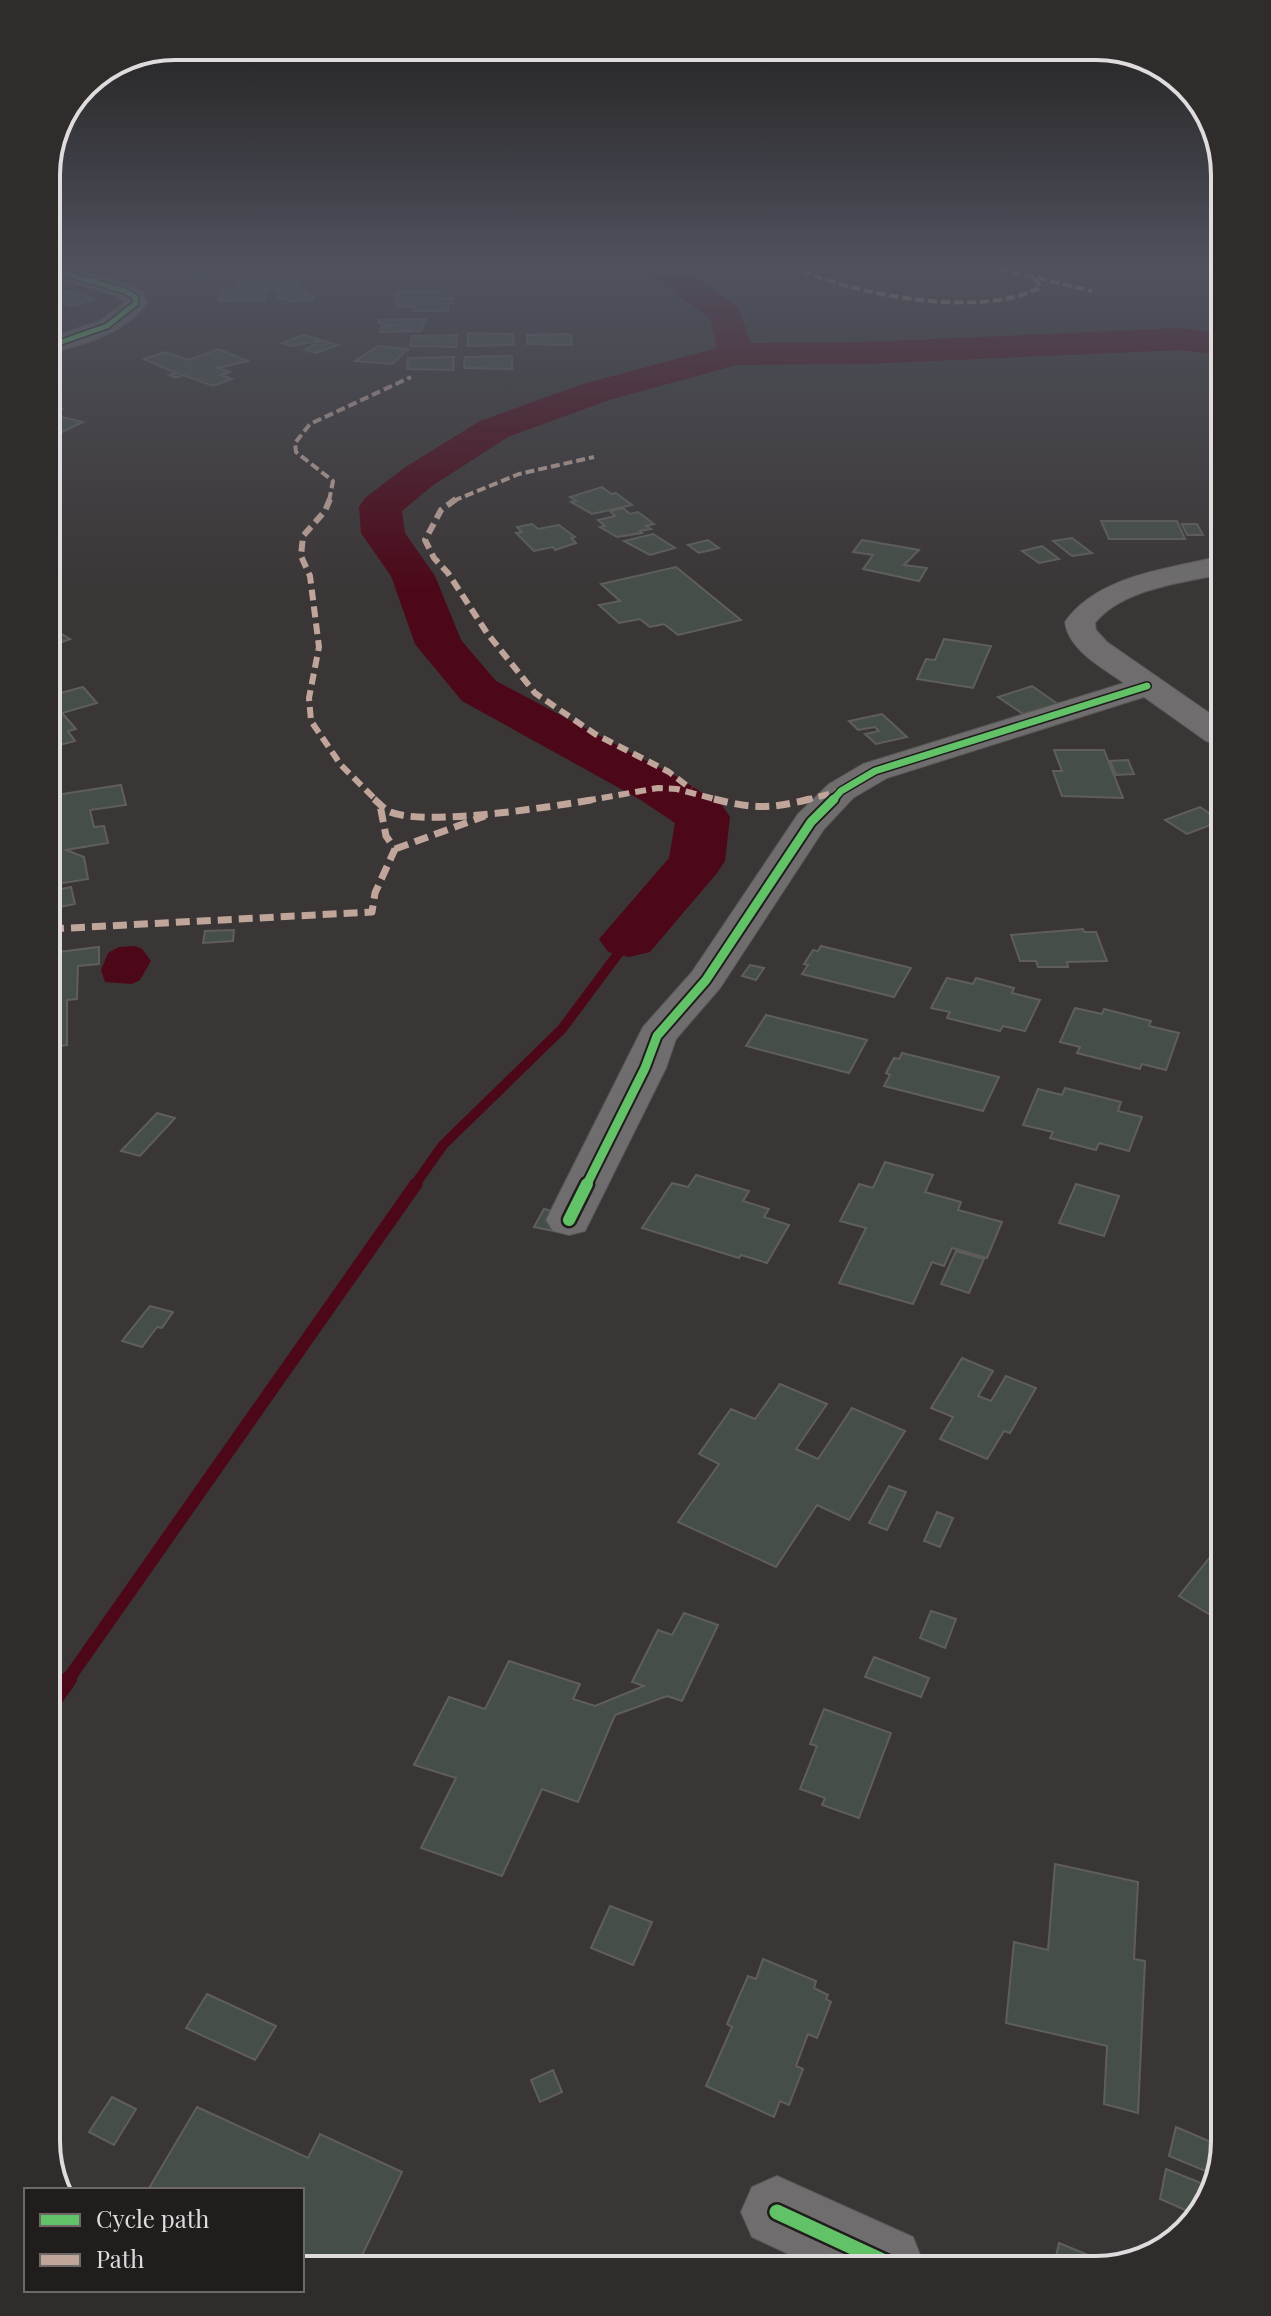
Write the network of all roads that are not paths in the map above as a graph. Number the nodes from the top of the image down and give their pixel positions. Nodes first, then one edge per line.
1 (1211, 568) edge
2 (1147, 686) junction
3 (1211, 729) edge
4 (569, 1220) dead end
5 (777, 2212) dead end
6 (872, 2256) edge

1 - 2 street
2 - 3 street
2 - 4 street
5 - 6 street

